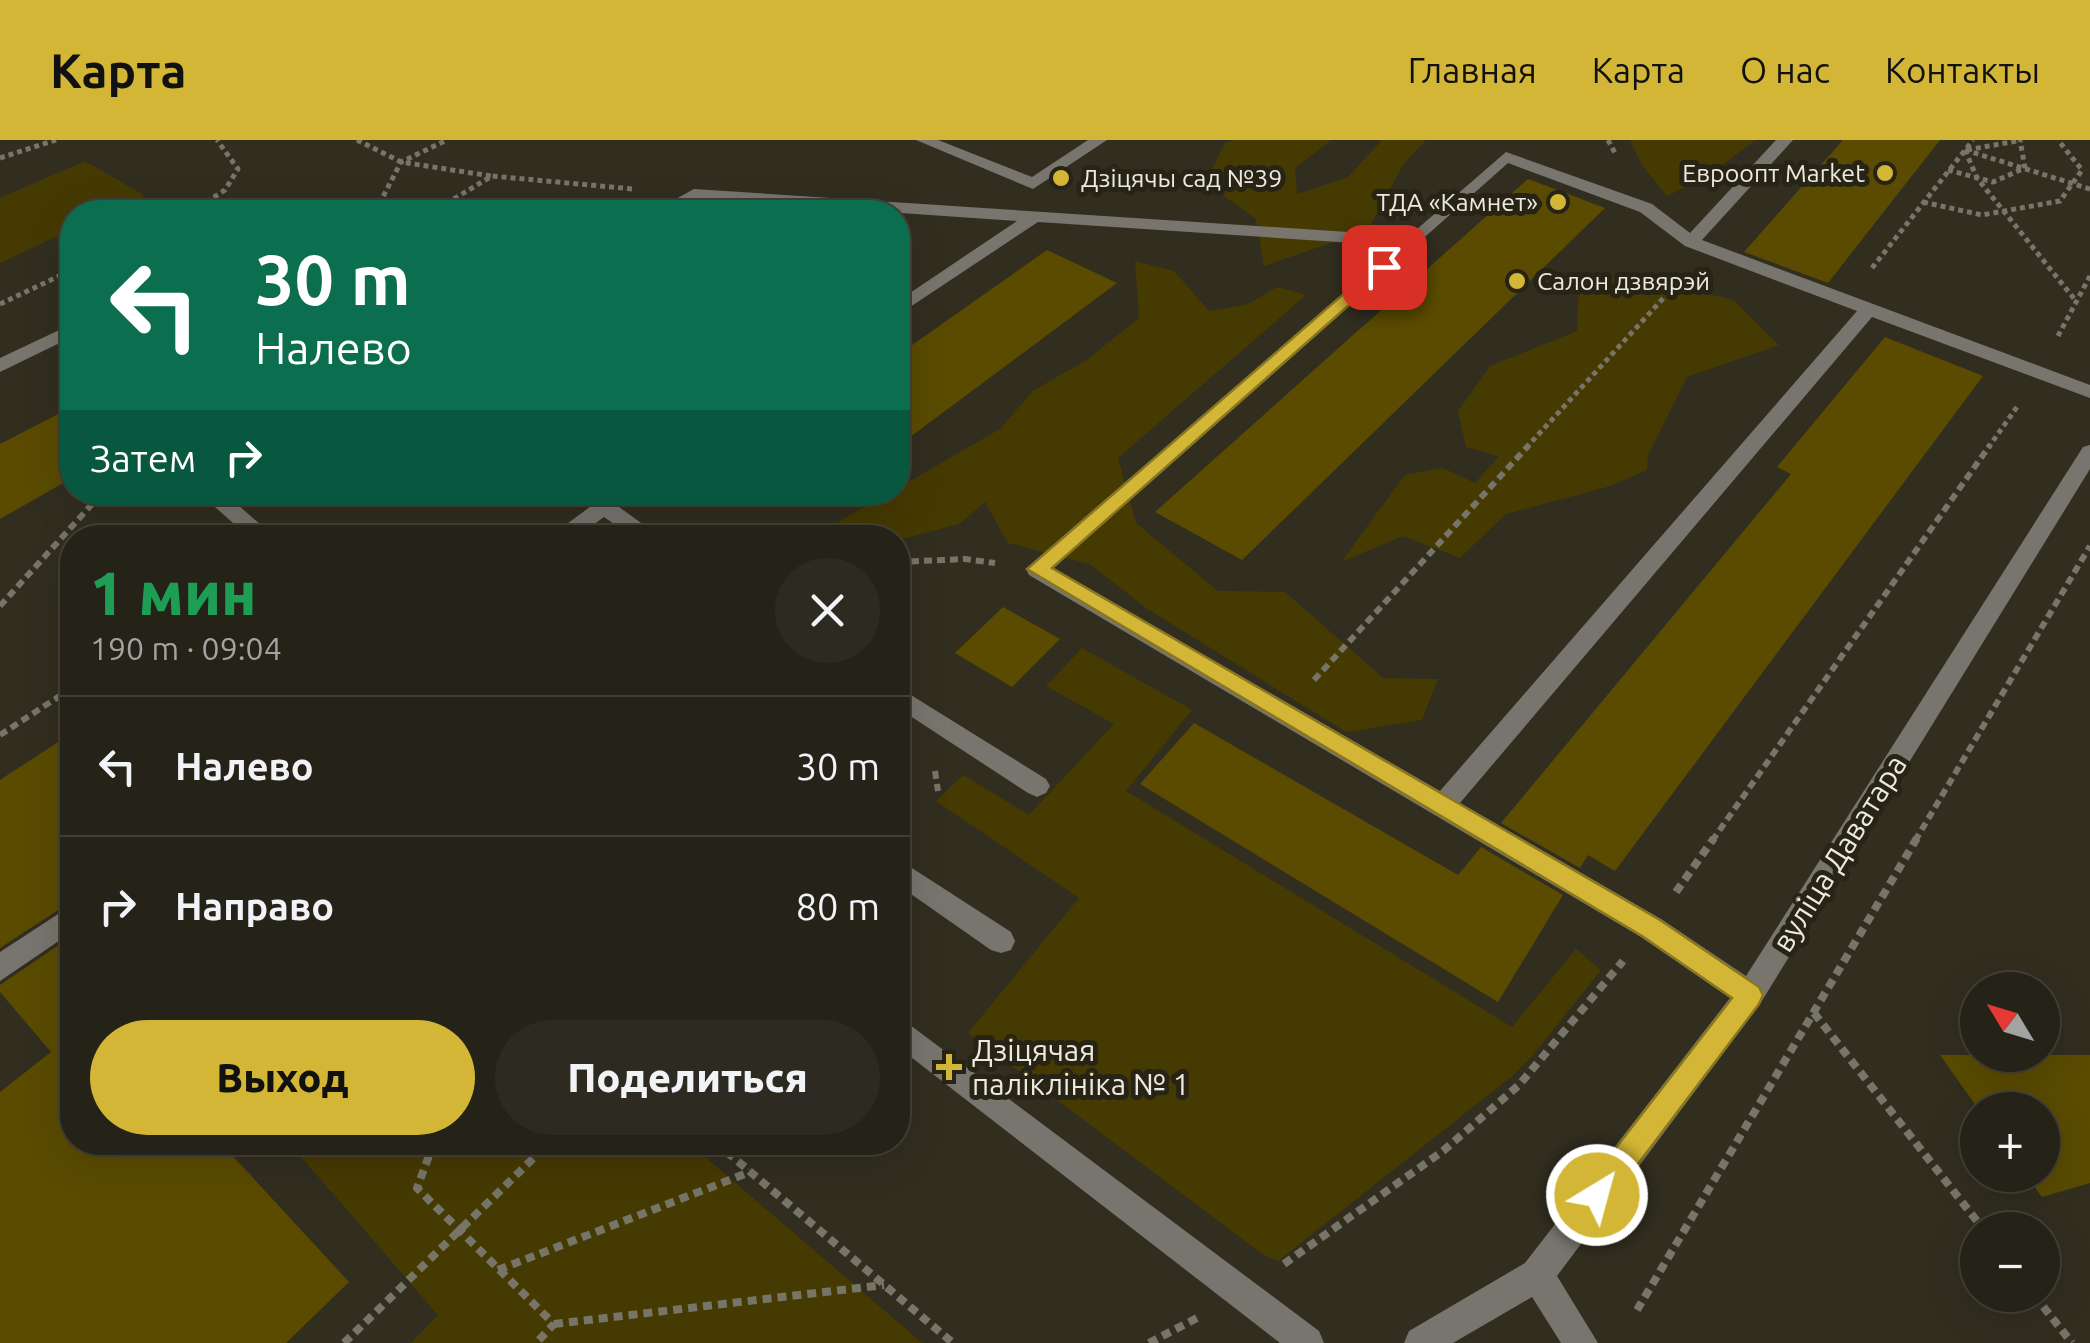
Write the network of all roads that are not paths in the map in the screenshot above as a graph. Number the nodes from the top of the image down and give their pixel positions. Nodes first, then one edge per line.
1 (924, 140) edge
2 (1099, 140) edge
3 (1785, 140) edge
4 (683, 200) edge
5 (792, 200) edge
6 (910, 207) edge
7 (1037, 215) junction
8 (1413, 242) junction
9 (1700, 245) junction
10 (910, 301) edge
11 (1869, 310) junction
12 (60, 336) edge
13 (0, 366) edge
14 (2090, 392) edge
15 (2090, 452) edge
16 (224, 505) edge
17 (607, 505) edge
18 (604, 507) junction
19 (249, 525) edge
20 (578, 525) edge
21 (631, 525) edge
22 (910, 704) edge
23 (1037, 786) dead end
24 (1441, 808) junction
25 (910, 878) edge
26 (60, 926) edge
27 (1001, 940) dead end
28 (0, 968) edge
29 (1750, 995) junction
30 (910, 1039) edge
31 (1536, 1274) junction
32 (1307, 1343) edge
33 (1420, 1343) edge
34 (1581, 1343) edge

1 - 2 street
3 - 9 street
4 - 5 street
6 - 7 street
7 - 8 street
7 - 10 street
8 - 9 street
8 - 24 street
9 - 11 street
11 - 14 street
11 - 24 street
12 - 13 street
15 - 29 street, вуліца Даватара
16 - 19 street
17 - 18 street
18 - 20 street
18 - 21 street
22 - 23 street
24 - 29 street
25 - 27 street
26 - 28 street
29 - 31 street, вуліца Даватара
30 - 32 street
31 - 33 street, вуліца Даватара
31 - 34 street

